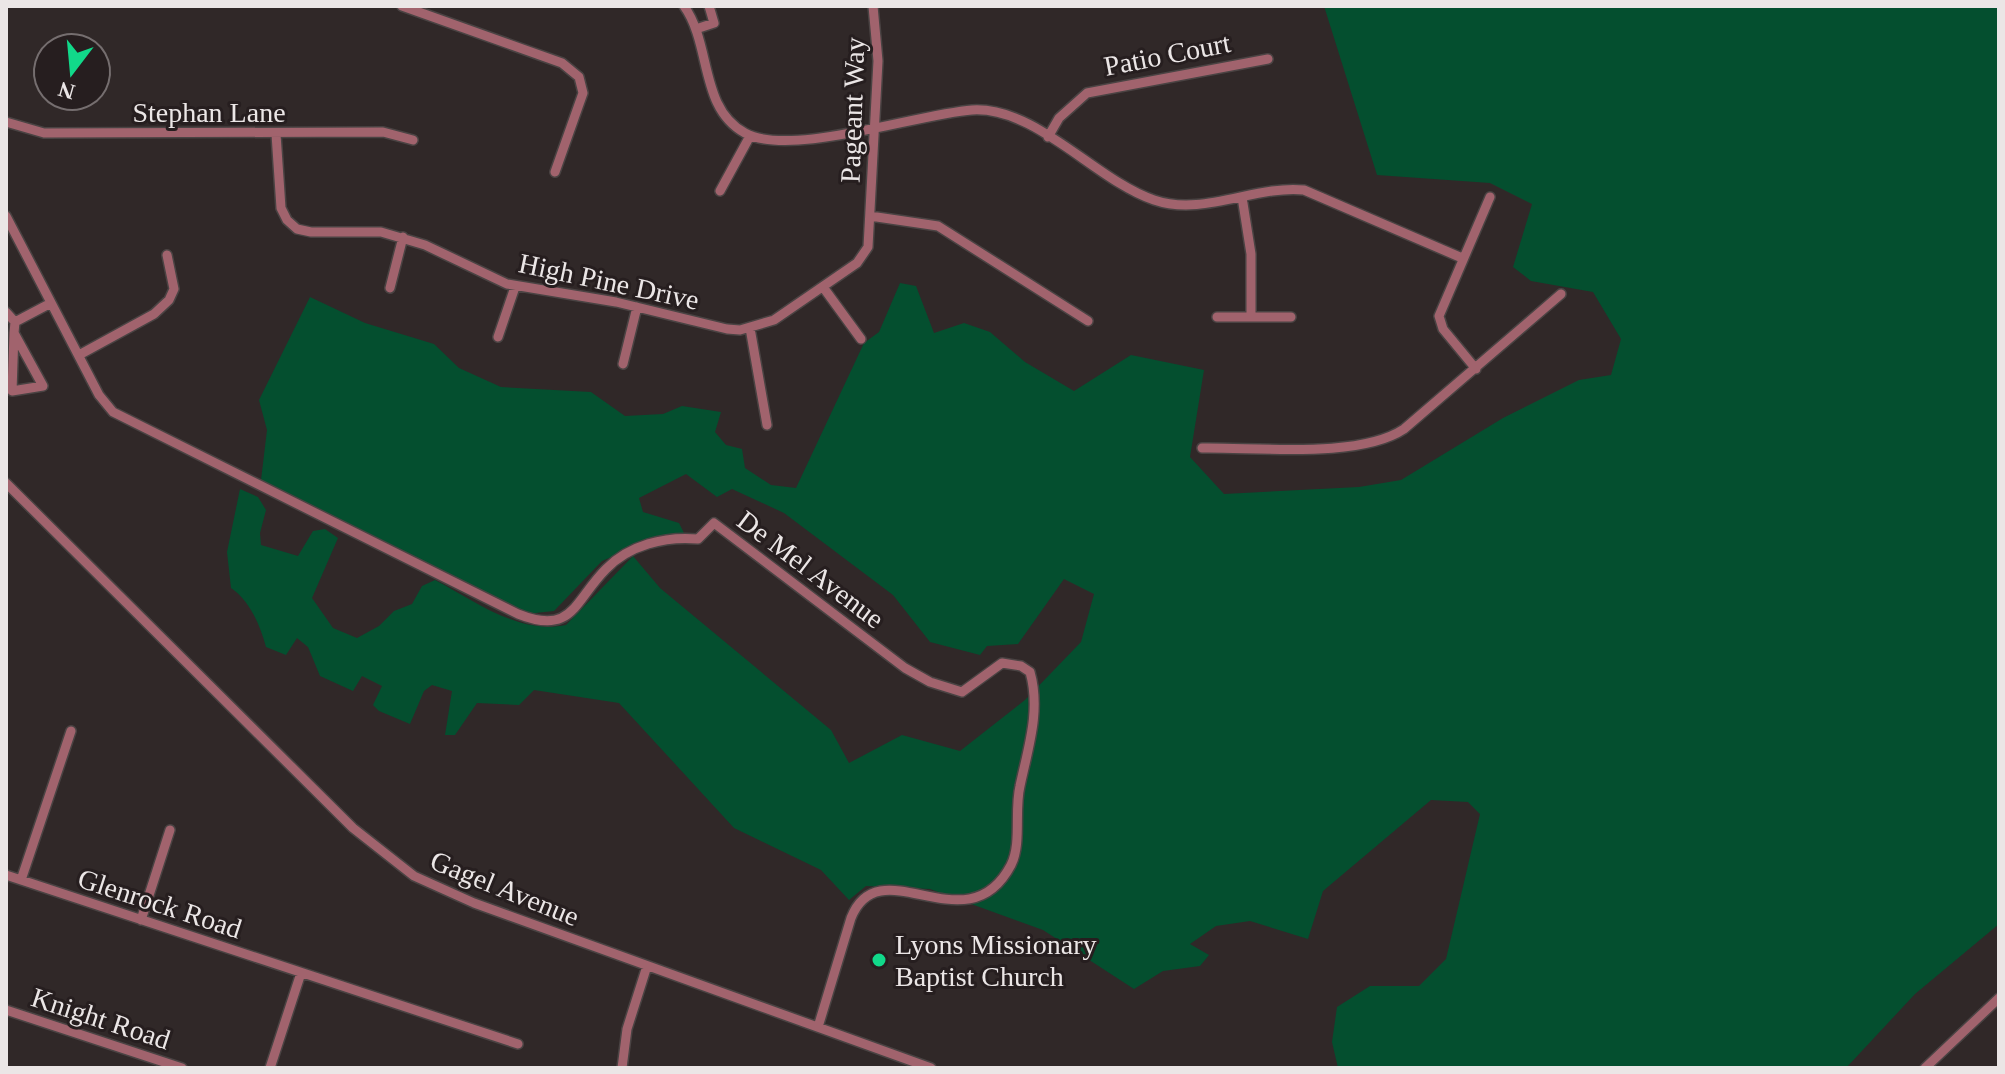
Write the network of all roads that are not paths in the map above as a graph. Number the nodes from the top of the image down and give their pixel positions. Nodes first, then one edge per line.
1 (402, 6) edge
2 (684, 6) edge
3 (709, 6) edge
4 (873, 6) edge
5 (696, 29) junction
6 (1268, 59) dead end
7 (6, 122) edge
8 (874, 127) junction
9 (276, 134) junction
10 (750, 136) junction
11 (1048, 137) junction
12 (413, 140) dead end
13 (555, 172) dead end
14 (720, 191) dead end
15 (1242, 197) junction
16 (1490, 197) dead end
17 (6, 216) edge
18 (870, 216) junction
19 (403, 237) junction
20 (167, 255) dead end
21 (1462, 258) junction
22 (515, 287) junction
23 (823, 287) junction
24 (390, 288) dead end
25 (1561, 294) dead end
26 (51, 303) junction
27 (637, 307) junction
28 (6, 312) edge
29 (1217, 317) dead end
30 (1251, 317) junction
31 (1291, 317) dead end
32 (1088, 321) dead end
33 (15, 322) junction
34 (750, 328) junction
35 (14, 333) junction
36 (498, 337) dead end
37 (861, 339) dead end
38 (79, 355) junction
39 (623, 364) dead end
40 (1476, 369) junction
41 (767, 425) dead end
42 (1202, 448) dead end
43 (6, 483) edge
44 (71, 731) dead end
45 (170, 830) dead end
46 (6, 875) edge
47 (21, 880) junction
48 (141, 920) junction
49 (647, 966) junction
50 (301, 973) junction
51 (1999, 998) edge
52 (6, 1010) edge
53 (818, 1027) junction
54 (518, 1044) dead end
55 (182, 1068) edge
56 (270, 1068) edge
57 (622, 1068) edge
58 (931, 1068) edge
59 (1925, 1068) edge

1 - 13 street
2 - 5 street
3 - 5 street
4 - 8 street, Pageant Way
5 - 10 street
6 - 11 street, Patio Court
7 - 9 street, Stephan Lane
8 - 10 street
8 - 11 street
8 - 18 street, Pageant Way
9 - 12 street, Stephan Lane
9 - 19 street, High Pine Drive
10 - 14 street
11 - 15 street
15 - 21 street
15 - 30 street
16 - 21 street
17 - 26 street, De Mel Avenue
18 - 23 street, High Pine Drive
18 - 32 street
19 - 22 street, High Pine Drive
19 - 24 street
20 - 38 street
21 - 40 street
22 - 27 street, High Pine Drive
22 - 36 street
23 - 34 street, High Pine Drive
23 - 37 street
25 - 40 street
26 - 33 street
26 - 38 street, De Mel Avenue
27 - 34 street, High Pine Drive
27 - 39 street
28 - 33 street
29 - 30 street
30 - 31 street
33 - 35 street
34 - 41 street
35 - 35 street
38 - 53 street, De Mel Avenue
40 - 42 street
43 - 49 street, Gagel Avenue
44 - 47 street
45 - 48 street
46 - 47 street, Glenrock Road
47 - 48 street, Glenrock Road
48 - 50 street, Glenrock Road
49 - 53 street, Gagel Avenue
49 - 57 street
50 - 54 street, Glenrock Road
50 - 56 street
51 - 59 street
52 - 55 street, Knight Road
53 - 58 street, Gagel Avenue

